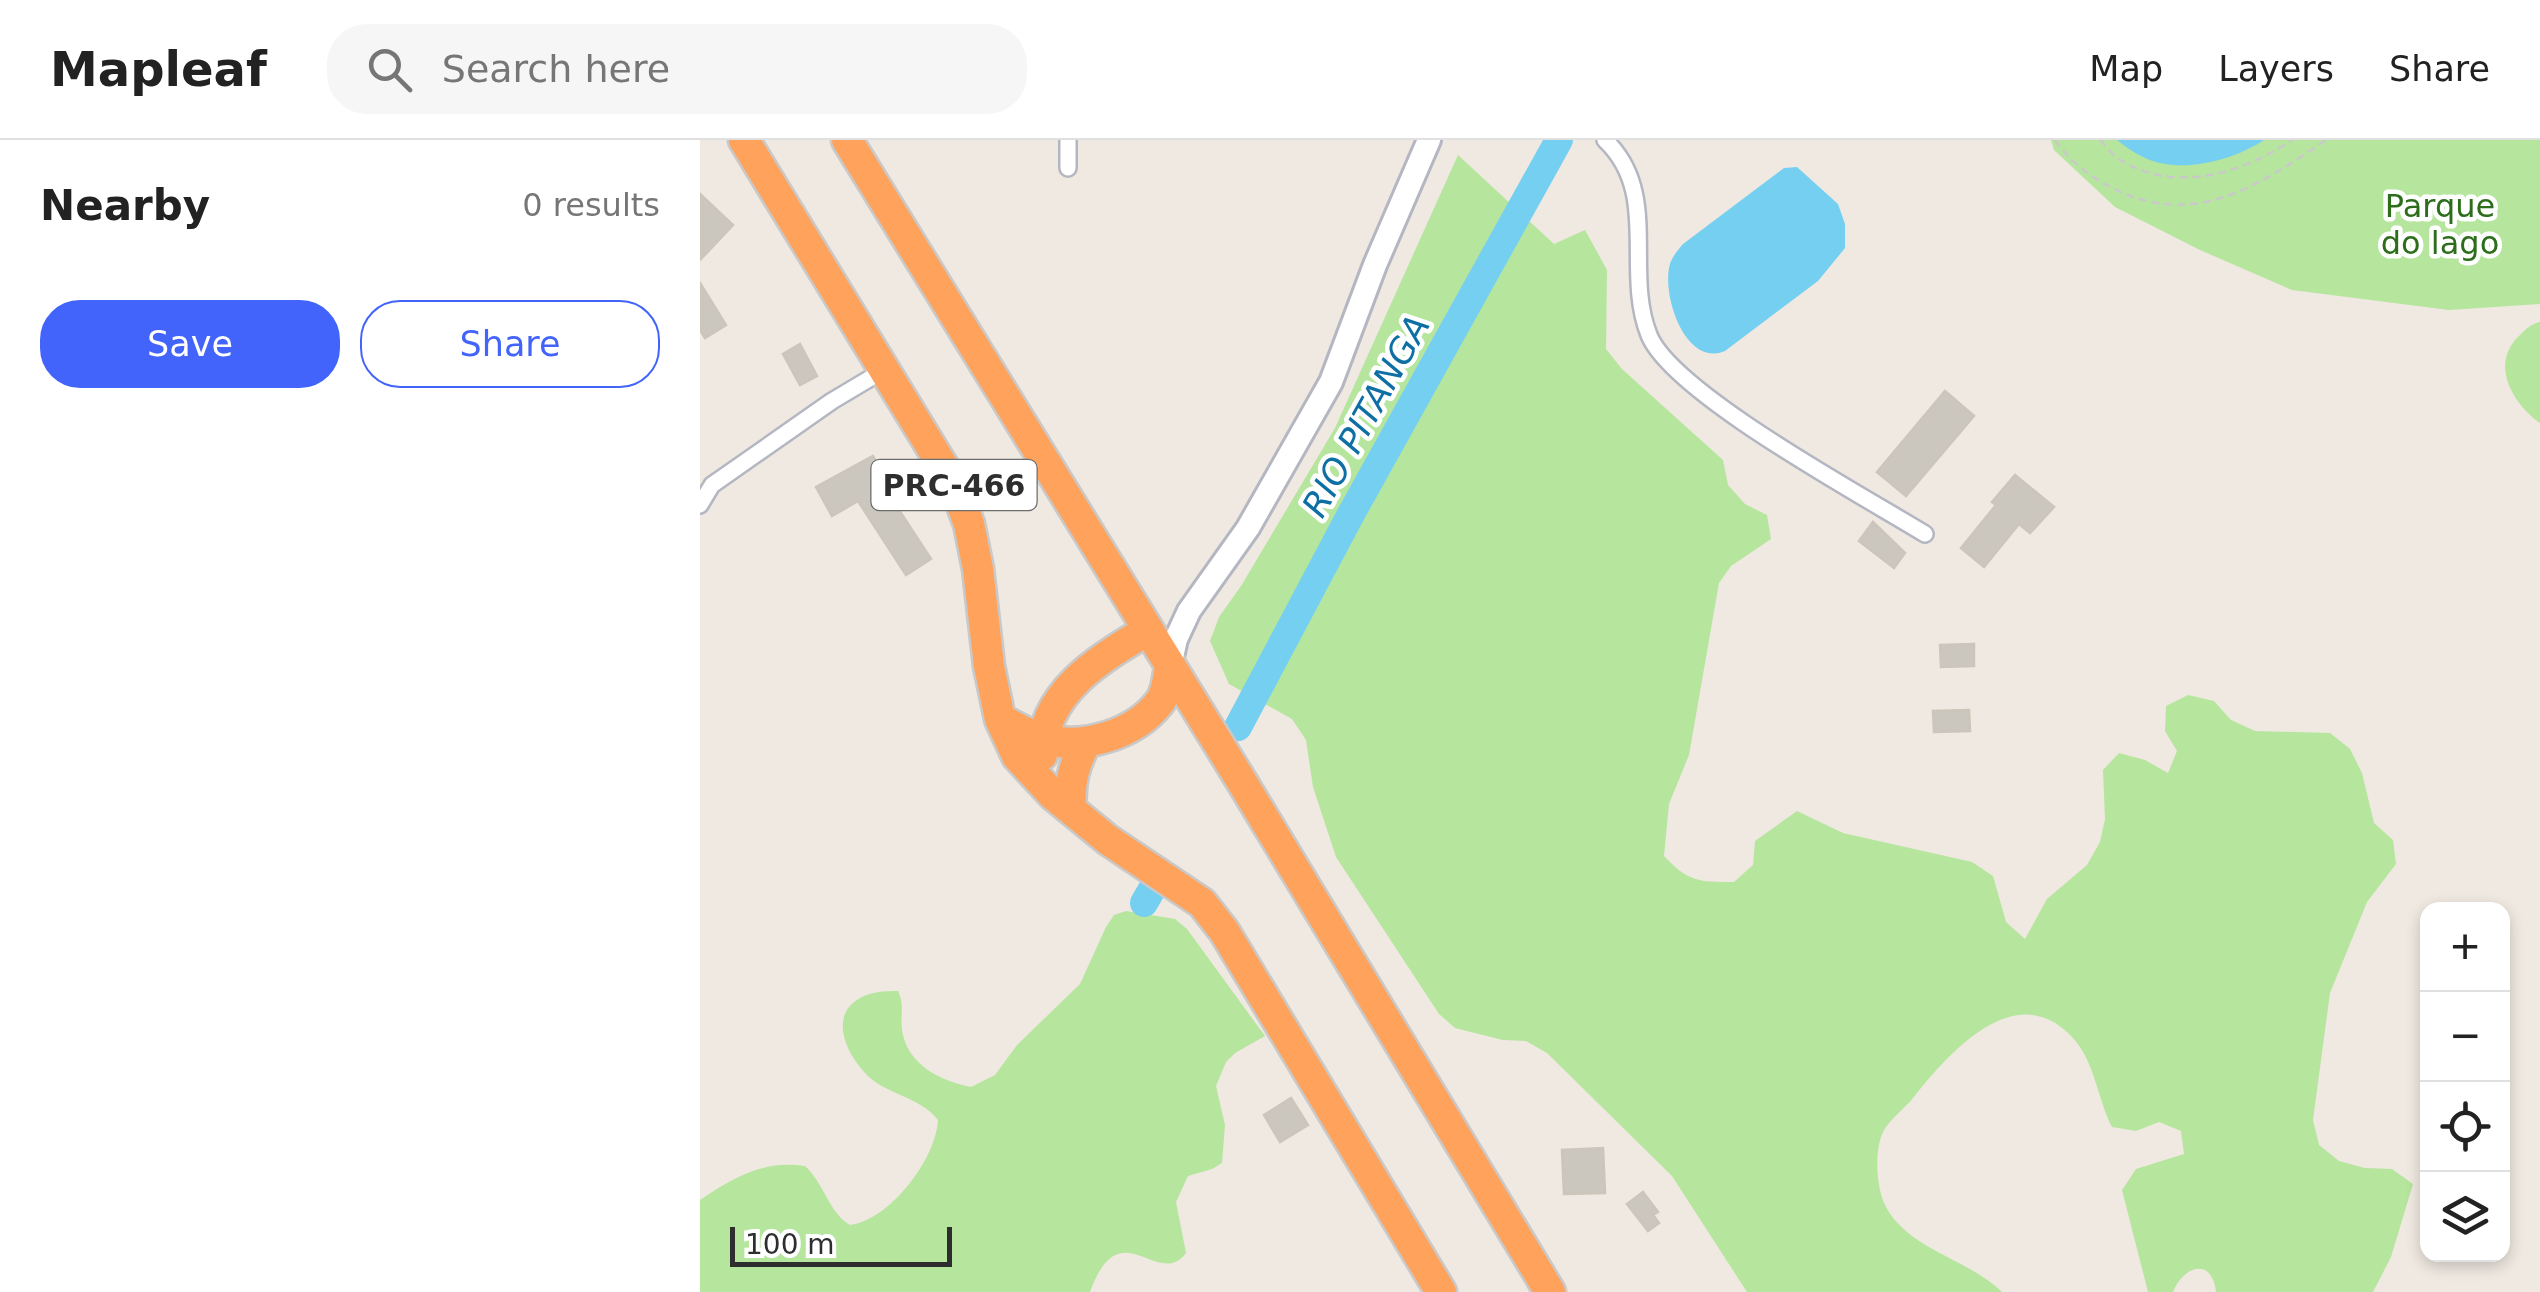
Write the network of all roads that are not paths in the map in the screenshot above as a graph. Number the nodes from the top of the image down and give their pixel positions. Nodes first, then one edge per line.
1 (744, 140) edge
2 (846, 140) edge
3 (1068, 140) edge
4 (1429, 140) edge
5 (1605, 140) edge
6 (1068, 168) dead end
7 (884, 370) junction
8 (700, 506) edge
9 (1925, 534) dead end
10 (1189, 611) junction
11 (1147, 631) junction
12 (1170, 666) junction
13 (1000, 719) junction
14 (1042, 739) junction
15 (1086, 742) junction
16 (1062, 801) junction
17 (1441, 1292) edge
18 (1550, 1292) edge

1 - 7 highway, PRC-466
2 - 11 highway, PRC-466
3 - 6 street
4 - 10 main road
5 - 9 street
7 - 8 street
7 - 13 highway, PRC-466
10 - 11 main road
10 - 12 main road
11 - 12 highway, PRC-466
11 - 14 highway
12 - 15 highway
12 - 18 highway, PRC-466
13 - 14 highway
13 - 16 highway, PRC-466
14 - 15 highway
14 - 16 highway
15 - 16 highway
16 - 17 highway, PRC-466

